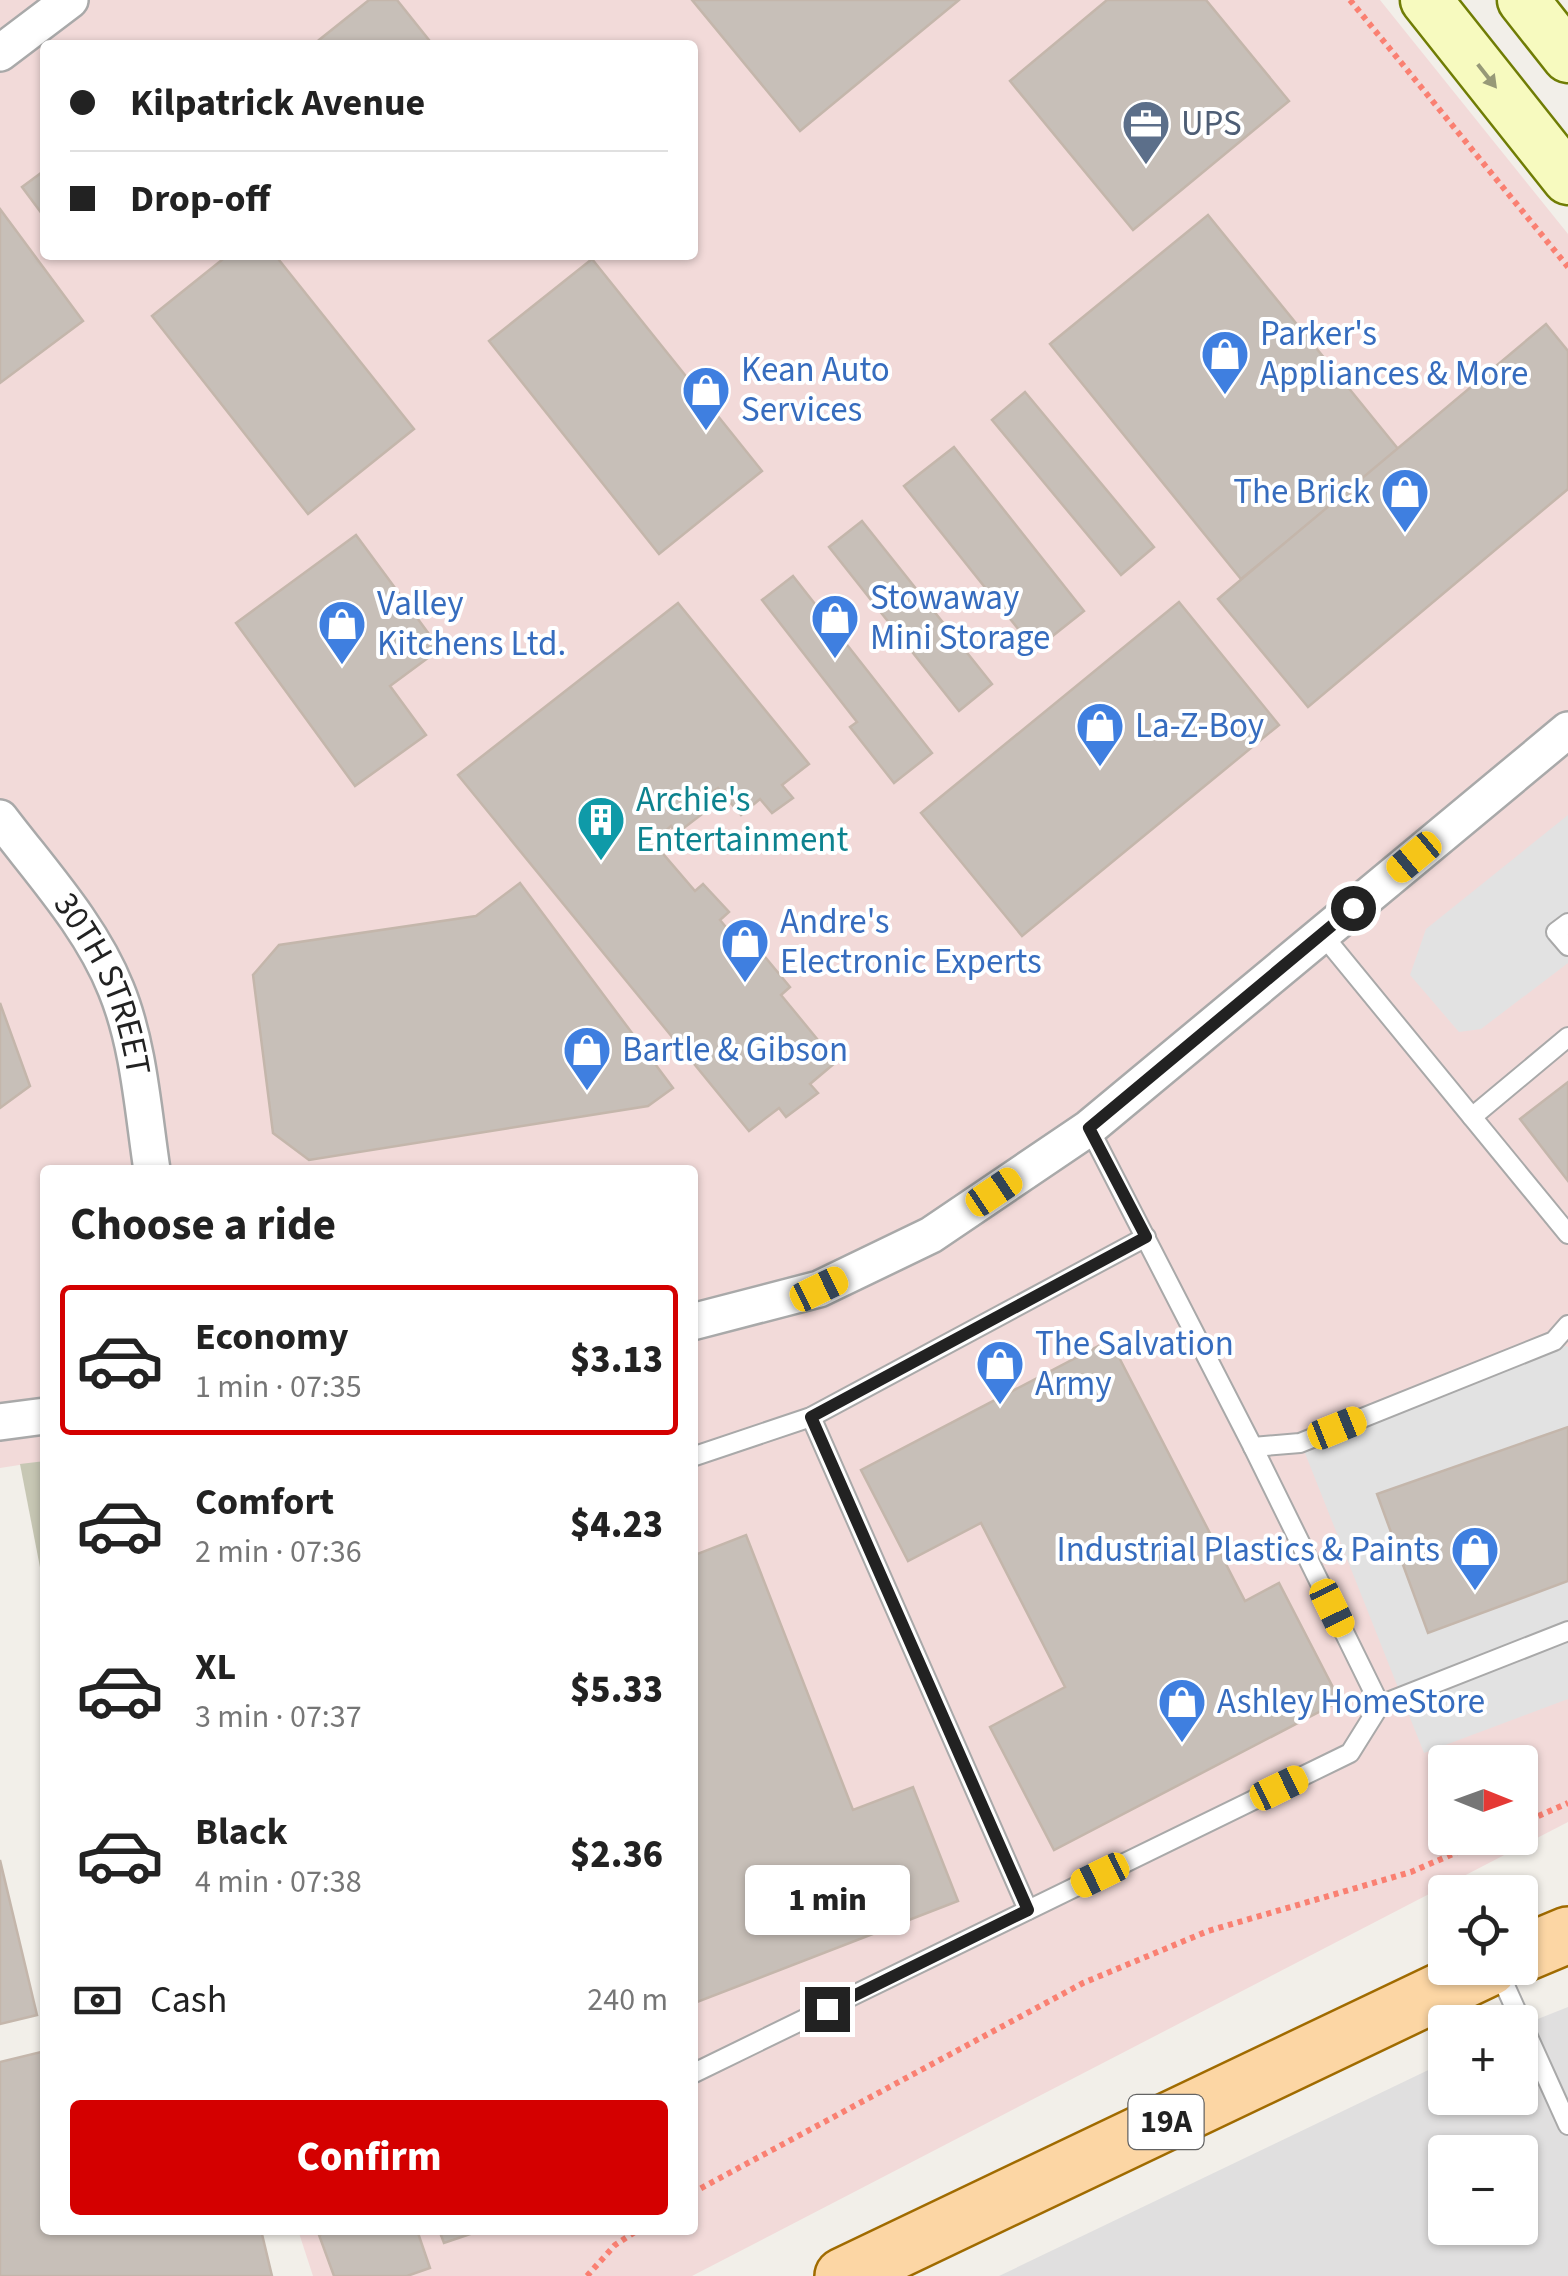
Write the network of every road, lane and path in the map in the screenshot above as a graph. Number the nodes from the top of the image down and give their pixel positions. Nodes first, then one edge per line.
1 (70, 0) edge
2 (1350, 0) edge
3 (1426, 0) edge
4 (1523, 0) edge
5 (0, 53) edge
6 (1568, 57) edge
7 (1568, 178) edge
8 (1568, 267) edge
9 (1568, 730) edge
10 (0, 818) edge
11 (1568, 923) edge
12 (1322, 934) junction
13 (1568, 946) edge
14 (1568, 1036) edge
15 (1472, 1117) junction
16 (1089, 1128) junction
17 (151, 1165) edge
18 (1568, 1234) edge
19 (1146, 1237) junction
20 (698, 1320) edge
21 (1568, 1325) edge
22 (40, 1417) edge
23 (811, 1417) junction
24 (0, 1422) edge
25 (1253, 1447) junction
26 (698, 1455) edge
27 (1568, 1632) edge
28 (1380, 1705) junction
29 (1568, 1803) edge
30 (1538, 1816) edge
31 (1450, 1855) edge
32 (1028, 1910) junction
33 (1568, 1935) edge
34 (1538, 1948) edge
35 (1457, 1985) edge
36 (1501, 1985) edge
37 (698, 2071) edge
38 (1568, 2125) edge
39 (698, 2190) edge
40 (631, 2235) edge
41 (586, 2276) edge
42 (843, 2276) edge

1 - 5 street
2 - 8 path
3 -> 7 main road
4 - 6 main road
9 - 12 street
10 - 17 street, 30TH STREET
11 - 13 lane
12 - 15 lane
12 - 16 street
14 - 15 lane
15 - 18 lane
16 - 19 lane
16 - 20 street
19 - 23 lane
19 - 25 lane
21 - 25 lane
22 - 24 street
23 - 26 lane
23 - 32 lane
25 - 28 lane
27 - 28 lane
28 - 32 lane
29 - 30 path
31 - 39 path
32 - 37 lane
33 - 34 main road
35 - 42 main road, 19A
36 - 38 lane
40 - 41 path

